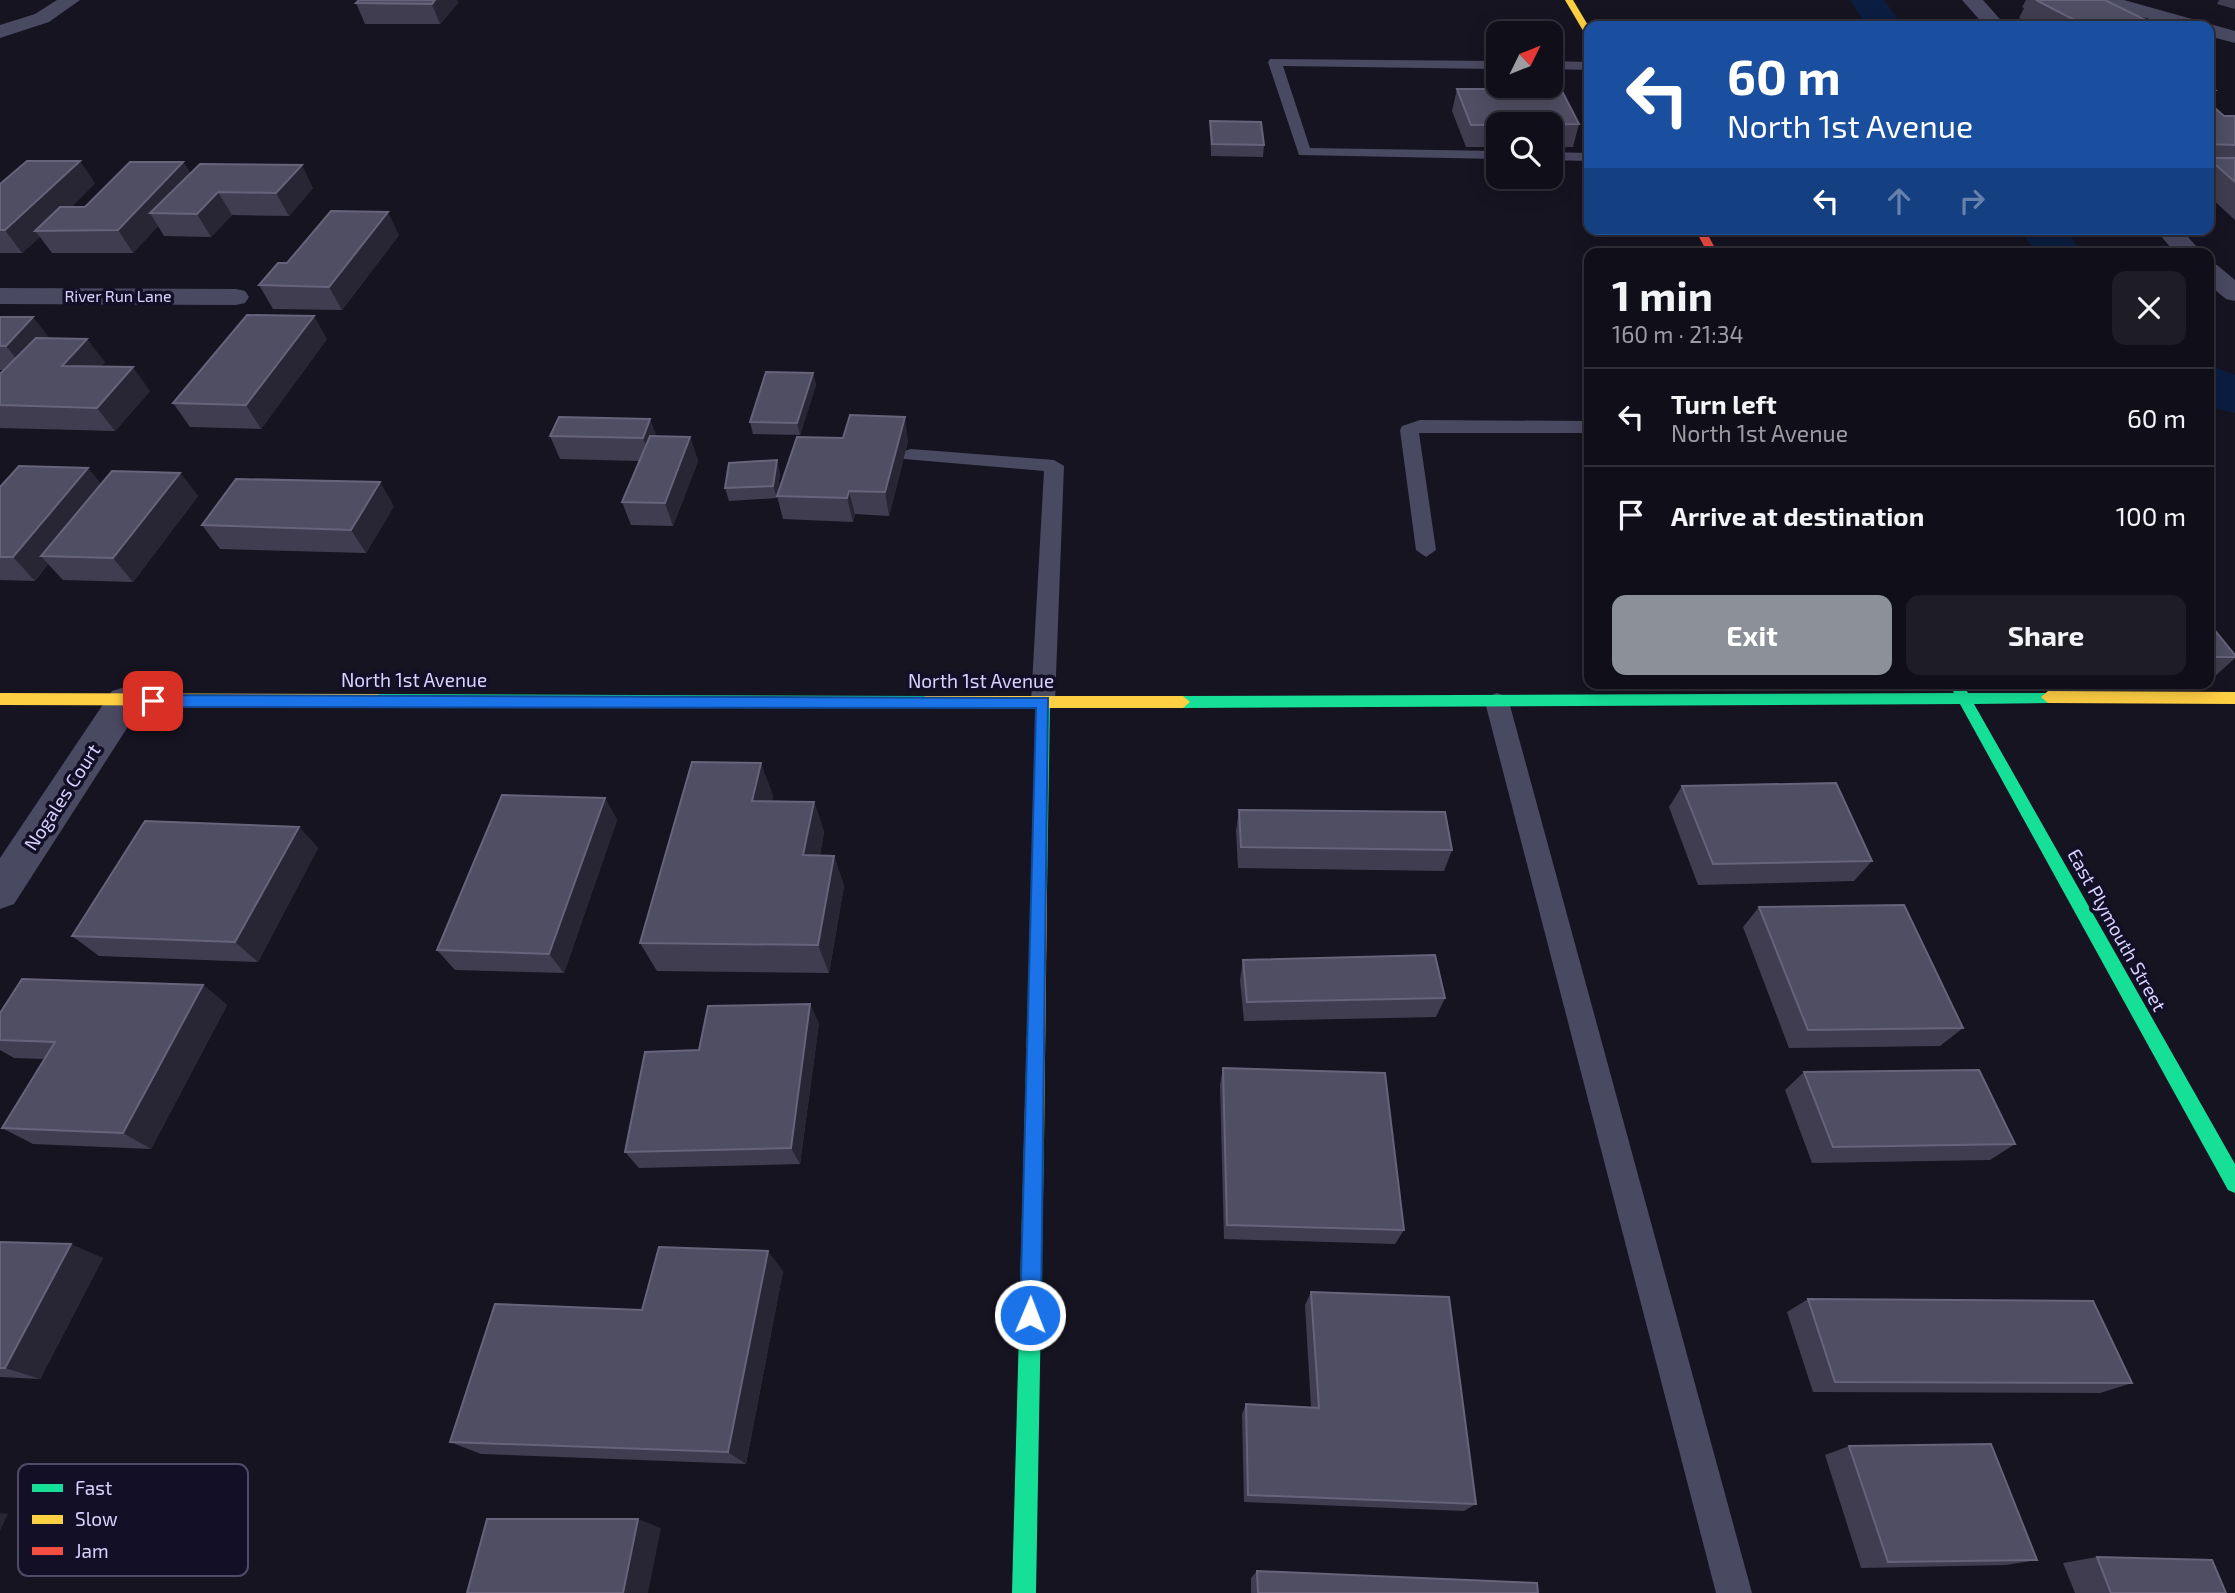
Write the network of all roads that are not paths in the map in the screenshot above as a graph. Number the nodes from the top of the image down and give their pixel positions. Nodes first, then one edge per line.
1 (70, 0) edge
2 (1569, 0) edge
3 (1972, 0) edge
4 (2102, 0) edge
5 (1991, 21) edge
6 (2179, 21) edge
7 (1584, 26) edge
8 (2214, 31) edge
9 (0, 32) edge
10 (2235, 37) edge
11 (1486, 65) edge
12 (1563, 65) edge
13 (1584, 66) edge
14 (1486, 155) edge
15 (1563, 156) edge
16 (1584, 157) edge
17 (2173, 235) edge
18 (2184, 248) edge
19 (2214, 275) edge
20 (2235, 293) edge
21 (0, 296) edge
22 (236, 297) dead end
23 (1584, 427) edge
24 (911, 455) dead end
25 (1426, 550) dead end
26 (1959, 690) edge
27 (2235, 698) edge
28 (0, 699) edge
29 (125, 701) junction
30 (1043, 702) junction
31 (1497, 702) junction
32 (0, 892) edge
33 (2235, 1183) edge
34 (1024, 1593) edge
35 (1734, 1593) edge

1 - 9 street
2 - 7 street
3 - 5 street
4 - 6 street
8 - 10 street
11 - 14 lane
12 - 13 lane
15 - 16 lane
17 - 18 street
19 - 20 street
21 - 22 street, River Run Lane
23 - 25 lane
24 - 30 lane
26 - 27 street, North 1st Avenue
26 - 31 street, North 1st Avenue
26 - 33 street, East Plymouth Street
28 - 29 street, North 1st Avenue
29 - 30 street, North 1st Avenue
29 - 32 street, Nogales Court
30 - 31 street, North 1st Avenue
30 - 34 street
31 - 35 lane

